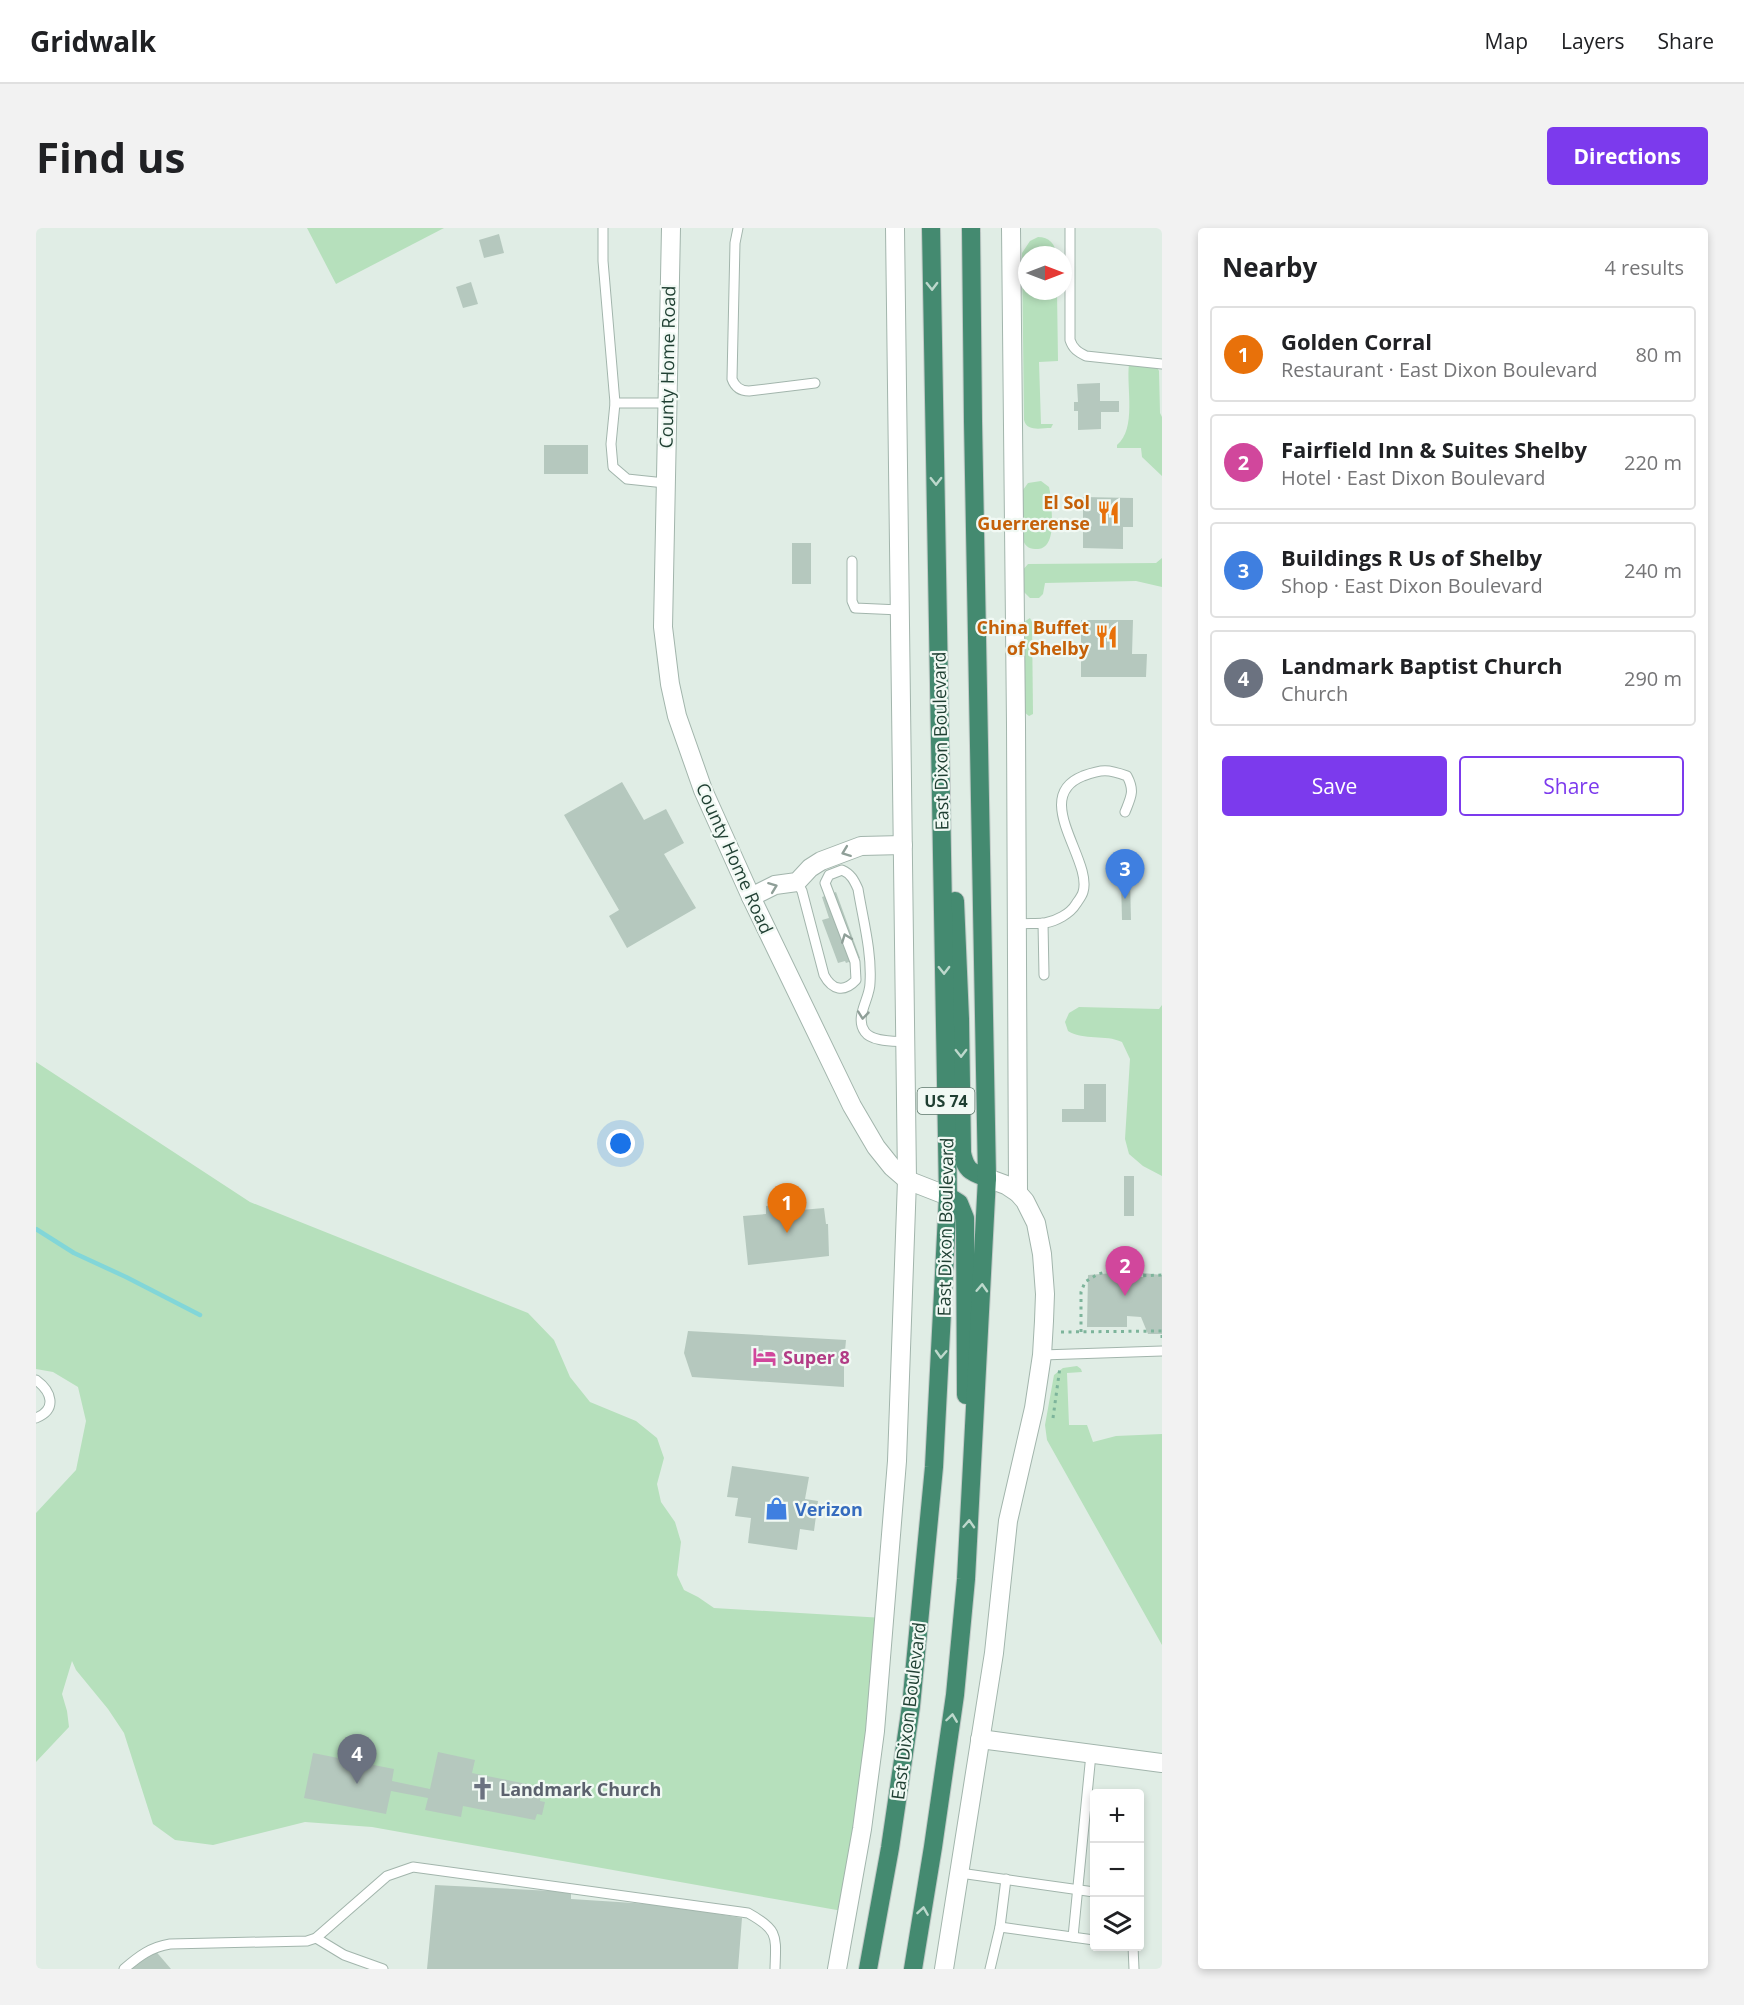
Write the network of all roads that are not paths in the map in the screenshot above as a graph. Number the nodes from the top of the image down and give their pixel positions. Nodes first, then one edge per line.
1 (603, 228) edge
2 (670, 228) edge
3 (738, 228) edge
4 (895, 228) edge
5 (931, 228) edge
6 (971, 228) edge
7 (1011, 228) edge
8 (1070, 228) edge
9 (1162, 364) edge
10 (815, 383) dead end
11 (615, 403) junction
12 (666, 403) junction
13 (665, 483) junction
14 (852, 561) dead end
15 (900, 610) junction
16 (1125, 812) dead end
17 (903, 845) junction
18 (942, 872) junction
19 (797, 882) junction
20 (751, 897) junction
21 (1043, 923) junction
22 (1017, 924) junction
23 (1044, 975) dead end
24 (906, 1042) junction
25 (987, 1178) junction
26 (907, 1180) junction
27 (1018, 1193) junction
28 (948, 1197) junction
29 (1162, 1351) edge
30 (1042, 1355) junction
31 (36, 1380) edge
32 (36, 1418) edge
33 (975, 1419) junction
34 (980, 1739) junction
35 (1091, 1754) junction
36 (1162, 1763) edge
37 (960, 1873) junction
38 (1006, 1879) junction
39 (1078, 1889) junction
40 (1090, 1891) edge
41 (999, 1928) junction
42 (1073, 1937) junction
43 (316, 1938) junction
44 (1090, 1939) edge
45 (1133, 1951) edge
46 (124, 1969) edge
47 (383, 1969) edge
48 (775, 1969) edge
49 (837, 1969) edge
50 (868, 1969) edge
51 (914, 1969) edge
52 (944, 1969) edge
53 (990, 1969) edge
54 (1134, 1969) edge

1 - 11 lane
2 - 12 street, County Home Road
3 - 10 lane
4 - 15 street, East Dixon Boulevard
5 -> 18 highway, East Dixon Boulevard / US 74
6 - 25 highway, East Dixon Boulevard / US 74
7 - 22 street
8 - 9 lane
11 - 12 lane
11 - 13 lane
12 - 13 street, County Home Road
13 - 20 street, County Home Road
14 - 15 lane
15 - 17 street, East Dixon Boulevard
16 - 21 lane
17 -> 19 street
17 - 24 street, East Dixon Boulevard
18 -> 25 highway
18 -> 28 highway, East Dixon Boulevard / US 74
20 -> 19 street
19 -> 24 lane
20 - 26 street, County Home Road
21 - 22 lane
21 - 23 lane
22 - 27 street
24 - 26 street, East Dixon Boulevard
25 - 27 street
33 -> 25 highway, East Dixon Boulevard / US 74
26 - 28 street, County Home Road
26 - 49 street, East Dixon Boulevard
27 - 30 street
28 - 33 highway
28 -> 50 highway, East Dixon Boulevard / US 74
29 - 30 lane
30 - 34 street
31 - 32 lane
51 -> 33 highway, East Dixon Boulevard / US 74
34 - 35 street
34 - 37 street
35 - 36 street
35 - 39 lane
37 - 38 lane
37 - 52 street
38 - 39 lane
38 - 41 lane
39 - 40 lane
39 - 42 lane
41 - 42 lane
41 - 53 lane
42 - 44 lane
43 - 46 lane
43 - 47 lane
43 - 48 lane
45 - 54 lane

